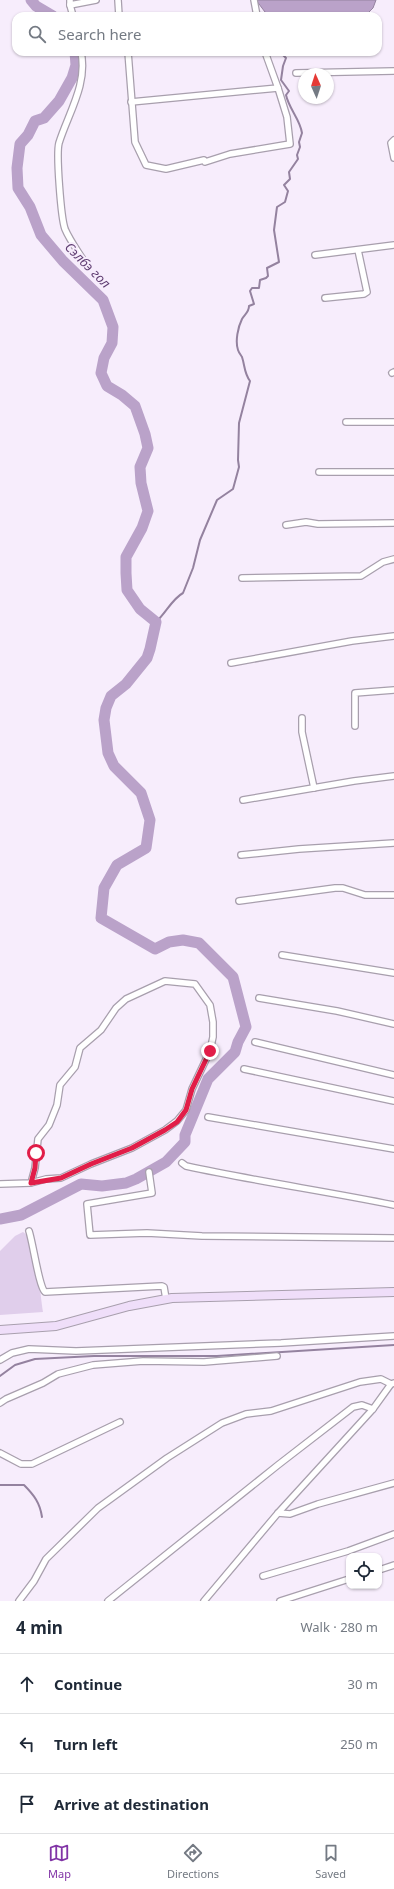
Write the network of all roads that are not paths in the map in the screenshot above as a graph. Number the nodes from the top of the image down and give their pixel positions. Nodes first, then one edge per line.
1 (96, 0) edge
2 (118, 0) edge
3 (254, 0) edge
4 (70, 3) edge
5 (119, 12) edge
6 (256, 12) edge
7 (82, 56) edge
8 (128, 56) edge
9 (266, 56) edge
10 (394, 71) edge
11 (296, 73) dead end
12 (278, 88) junction
13 (131, 102) junction
14 (394, 140) edge
15 (394, 158) edge
16 (394, 245) edge
17 (358, 250) junction
18 (315, 255) dead end
19 (86, 266) dead end
20 (325, 298) dead end
21 (346, 422) dead end
22 (394, 422) edge
23 (319, 472) dead end
24 (394, 472) edge
25 (394, 523) edge
26 (286, 525) dead end
27 (394, 559) edge
28 (242, 578) dead end
29 (394, 636) edge
30 (231, 663) dead end
31 (394, 690) edge
32 (302, 718) dead end
33 (355, 726) dead end
34 (394, 776) edge
35 (314, 788) junction
36 (243, 800) dead end
37 (394, 843) edge
38 (241, 855) dead end
39 (394, 896) edge
40 (239, 901) dead end
41 (282, 955) dead end
42 (394, 973) edge
43 (259, 998) dead end
44 (394, 1024) edge
45 (256, 1042) dead end
46 (244, 1069) dead end
47 (394, 1075) edge
48 (394, 1101) edge
49 (208, 1117) dead end
50 (394, 1149) edge
51 (182, 1163) dead end
52 (149, 1172) dead end
53 (31, 1183) junction
54 (0, 1184) edge
55 (394, 1205) edge
56 (29, 1231) dead end
57 (394, 1238) edge
58 (394, 1292) edge
59 (166, 1299) junction
60 (0, 1330) edge
61 (394, 1336) edge
62 (277, 1356) dead end
63 (0, 1360) edge
64 (392, 1383) edge
65 (0, 1402) edge
66 (373, 1409) junction
67 (120, 1422) dead end
68 (0, 1453) edge
69 (394, 1483) edge
70 (278, 1513) junction
71 (394, 1534) edge
72 (394, 1565) edge
73 (382, 1569) edge
74 (263, 1576) dead end
75 (346, 1580) edge
76 (19, 1601) edge
77 (108, 1601) edge
78 (204, 1601) edge
79 (280, 1601) edge

1 - 4 street
2 - 5 street
3 - 6 street
7 - 19 street
8 - 13 street
9 - 12 street
10 - 11 street
12 - 13 street
12 - 13 street
14 - 15 street
16 - 17 street
17 - 18 street
17 - 20 street
21 - 22 street
23 - 24 street
25 - 26 street
27 - 28 street
29 - 30 street
31 - 33 street
32 - 35 street
34 - 35 street
35 - 36 street
37 - 38 street
39 - 40 street
41 - 42 street
43 - 44 street
45 - 47 street
46 - 48 street
49 - 50 street
51 - 55 street
52 - 57 street
53 - 53 street
53 - 54 street
56 - 59 street
58 - 59 main road
59 - 60 main road
61 - 63 street
62 - 65 street
64 - 66 street
64 - 76 street
66 - 70 street
66 - 77 street
67 - 68 street
69 - 70 street
70 - 78 street
71 - 74 street
72 - 73 street
75 - 79 street

